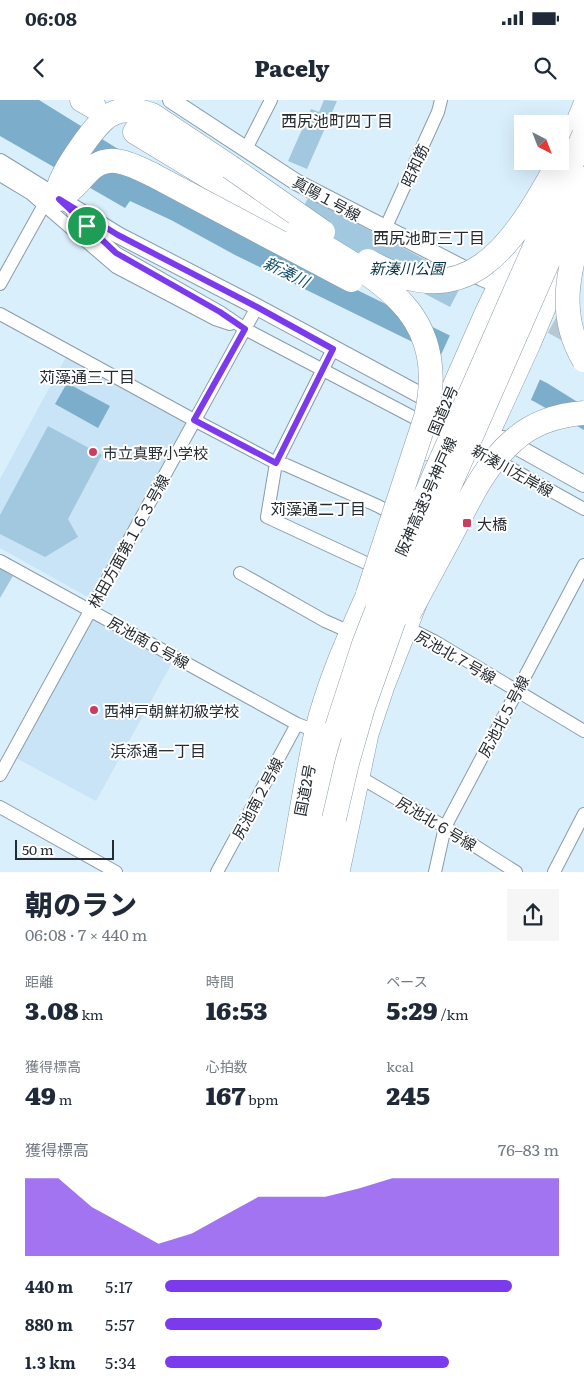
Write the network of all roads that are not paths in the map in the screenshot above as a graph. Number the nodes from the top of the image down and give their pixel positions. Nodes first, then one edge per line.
1 (171, 100) edge
2 (271, 100) edge
3 (441, 100) edge
4 (584, 104) edge
5 (91, 111) edge
6 (584, 118) edge
7 (135, 132) dead end
8 (584, 135) edge
9 (569, 145) edge
10 (246, 149) junction
11 (0, 162) edge
12 (555, 170) edge
13 (0, 175) edge
14 (584, 180) edge
15 (57, 196) junction
16 (584, 218) edge
17 (385, 229) junction
18 (575, 261) edge
19 (0, 284) edge
20 (498, 284) junction
21 (546, 304) junction
22 (257, 307) junction
23 (0, 314) edge
24 (245, 329) junction
25 (333, 349) junction
26 (584, 360) edge
27 (323, 369) junction
28 (446, 402) junction
29 (584, 413) edge
30 (194, 420) junction
31 (584, 421) edge
32 (492, 425) junction
33 (434, 428) junction
34 (416, 449) junction
35 (480, 452) junction
36 (276, 463) junction
37 (584, 484) edge
38 (473, 494) junction
39 (584, 509) edge
40 (398, 517) junction
41 (0, 560) edge
42 (584, 565) edge
43 (379, 569) junction
44 (240, 573) dead end
45 (90, 610) junction
46 (406, 627) junction
47 (350, 632) junction
48 (516, 691) junction
49 (316, 727) junction
50 (584, 731) edge
51 (0, 775) edge
52 (358, 776) junction
53 (0, 807) edge
54 (584, 814) edge
55 (334, 818) junction
56 (444, 827) junction
57 (116, 872) edge
58 (218, 872) edge
59 (289, 872) edge
60 (305, 872) edge
61 (323, 872) edge
62 (339, 872) edge
63 (435, 872) edge
64 (516, 872) edge
65 (554, 872) edge

1 - 10 street, 真陽１号線
2 - 10 street
3 - 17 street, 昭和筋
4 - 20 highway, 国道2号
5 - 12 highway, bridge
5 - 15 highway
6 - 9 highway
7 - 34 highway, bridge
8 - 49 highway, 阪神高速3号神戸線, bridge
10 - 17 street, 真陽１号線
11 - 15 street, 新湊川左岸線
13 - 15 street
14 - 55 highway, 阪神高速3号神戸線, bridge
15 - 19 street
15 - 22 street, 新湊川左岸線
15 - 24 street, 新湊川左岸線
15 - 34 highway, bridge
16 - 18 highway
16 - 26 highway, bridge
17 - 20 street, 真陽１号線
18 - 21 highway
20 - 21 street, 真陽１号線
20 - 28 highway, 国道2号
21 - 32 highway
22 - 24 street, 林田方面第１６３号線
22 - 25 street, 新湊川左岸線
23 - 30 street
24 - 27 street, 新湊川左岸線
24 - 30 street, 林田方面第１６３号線
25 - 27 street
25 - 28 street, 新湊川左岸線
27 - 33 street, 新湊川左岸線
27 - 36 street
28 - 32 street, 新湊川左岸線
28 - 33 highway, 国道2号
29 - 38 highway, bridge
30 - 36 street
30 - 45 street, 林田方面第１６３号線
31 - 38 highway, bridge
32 - 35 highway
32 - 37 street, 新湊川左岸線
33 - 35 street, 新湊川左岸線
33 - 40 highway, 国道2号
34 - 49 highway, bridge
35 - 39 street, 新湊川左岸線
35 - 46 highway
36 - 40 street
36 - 43 street
38 - 55 highway, bridge
40 - 43 highway, 国道2号
41 - 45 street, 尻池南６号線
42 - 48 street, 尻池北５号線
43 - 47 highway, 国道2号
44 - 47 street
45 - 49 street, 尻池南６号線
45 - 51 street, 林田方面第１６３号線
46 - 48 street, 尻池北７号線
46 - 52 highway
47 - 49 highway, 国道2号
48 - 50 street, 尻池北７号線
48 - 56 street, 尻池北５号線
49 - 58 street, 尻池南２号線
49 - 59 highway, 国道2号
49 - 60 highway, 阪神高速3号神戸線
52 - 56 street, 尻池北６号線
52 - 62 highway
53 - 57 street
54 - 65 street
55 - 61 highway, 阪神高速3号神戸線
56 - 63 street, 尻池北５号線
56 - 64 street, 尻池北６号線

